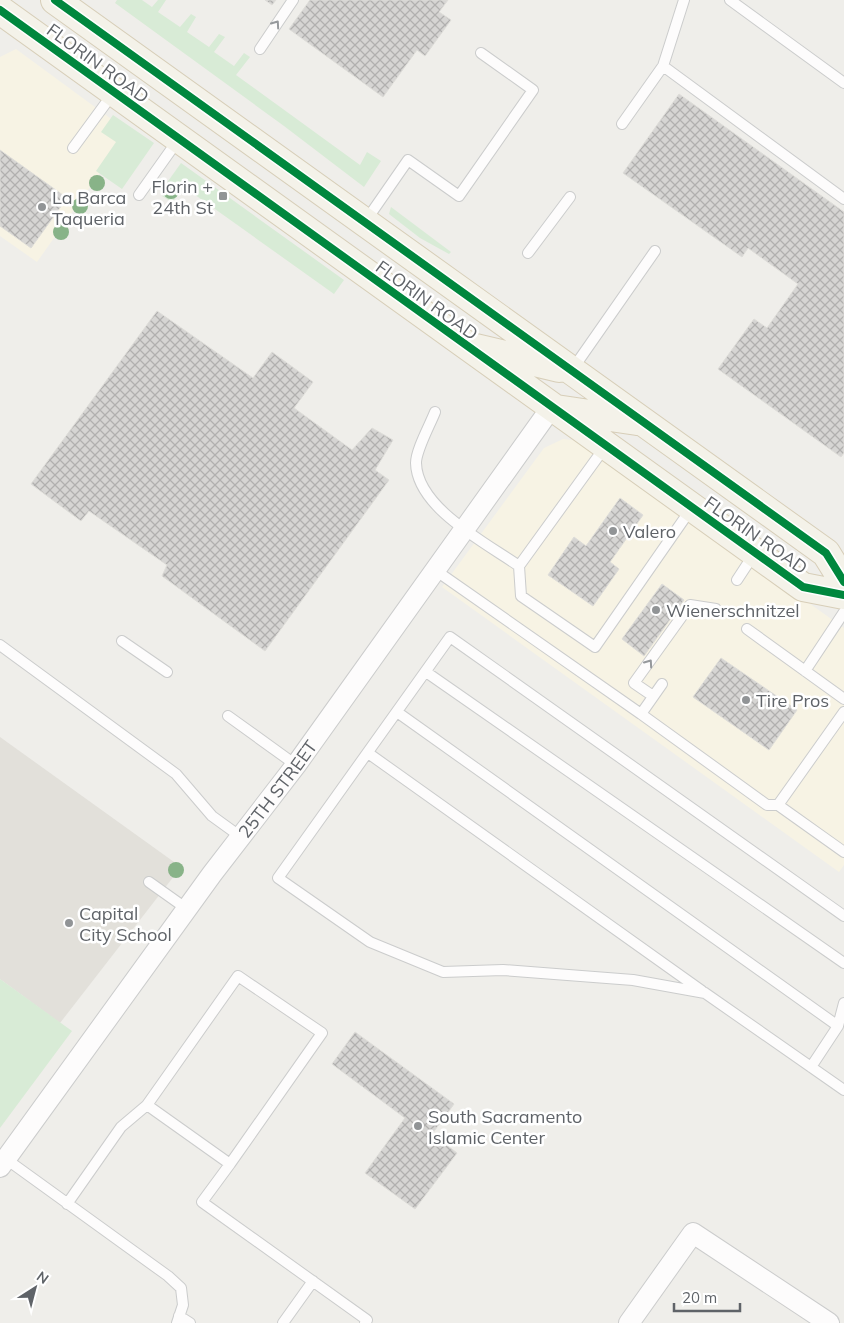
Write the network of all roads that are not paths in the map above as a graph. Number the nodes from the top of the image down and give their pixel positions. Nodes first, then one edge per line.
1 (55, 0) edge
2 (293, 0) edge
3 (684, 0) edge
4 (730, 0) edge
5 (0, 10) edge
6 (260, 49) dead end
7 (481, 53) dead end
8 (663, 66) junction
9 (844, 83) edge
10 (114, 92) junction
11 (622, 124) dead end
12 (179, 139) junction
13 (74, 148) dead end
14 (139, 195) dead end
15 (570, 197) dead end
16 (844, 199) edge
17 (365, 223) junction
18 (655, 251) dead end
19 (528, 253) dead end
20 (465, 346) junction
21 (571, 370) junction
22 (551, 408) junction
23 (435, 412) dead end
24 (644, 422) junction
25 (605, 447) junction
26 (692, 508) junction
27 (465, 528) junction
28 (755, 554) junction
29 (519, 566) junction
30 (436, 570) junction
31 (736, 580) dead end
32 (844, 582) edge
33 (844, 596) edge
34 (716, 608) dead end
35 (844, 612) edge
36 (747, 629) dead end
37 (122, 640) dead end
38 (0, 645) edge
39 (805, 671) junction
40 (167, 672) dead end
41 (426, 672) junction
42 (662, 684) dead end
43 (654, 696) junction
44 (844, 699) edge
45 (397, 712) junction
46 (844, 712) edge
47 (641, 714) junction
48 (228, 716) dead end
49 (368, 753) junction
50 (296, 765) junction
51 (778, 805) junction
52 (241, 836) junction
53 (844, 852) edge
54 (149, 882) dead end
55 (187, 909) junction
56 (844, 916) edge
57 (844, 963) edge
58 (704, 993) junction
59 (844, 1003) edge
60 (838, 1026) junction
61 (811, 1067) junction
62 (844, 1090) edge
63 (147, 1105) junction
64 (3, 1163) edge
65 (230, 1164) junction
66 (67, 1204) junction
67 (313, 1281) junction
68 (178, 1319) edge
69 (190, 1323) edge
70 (283, 1323) edge
71 (365, 1323) edge
72 (629, 1323) edge
73 (829, 1323) edge

1 - 17 main road, FLORIN ROAD
6 -> 2 lane
3 - 8 lane
4 - 9 lane
5 - 10 main road, FLORIN ROAD
7 - 17 lane
8 - 11 lane
8 - 16 lane
10 - 12 main road, FLORIN ROAD
10 - 13 lane
12 - 14 lane
12 - 20 main road, FLORIN ROAD
15 - 19 lane
17 - 21 main road, FLORIN ROAD
18 - 21 lane
20 - 21 main road
20 - 22 main road, FLORIN ROAD
21 - 24 main road, FLORIN ROAD
22 - 24 main road
22 - 25 main road, FLORIN ROAD
22 - 27 street, 25TH STREET
23 - 27 lane
24 - 32 main road, FLORIN ROAD
25 - 26 main road, FLORIN ROAD
25 - 29 lane
26 - 28 main road, FLORIN ROAD
26 - 29 lane
27 - 29 lane
27 - 30 street, 25TH STREET
28 - 31 lane
28 - 33 main road, FLORIN ROAD
30 - 47 lane
30 - 50 street, 25TH STREET
43 -> 34 lane
35 - 39 lane
36 - 39 lane
37 - 40 lane
38 - 52 lane
39 - 44 lane
41 - 45 lane
41 - 56 lane
41 - 57 lane
42 - 43 lane
43 - 47 lane
45 - 49 lane
45 - 60 lane
46 - 51 lane
47 - 51 lane
48 - 50 lane
49 - 58 lane
49 - 58 lane
50 - 52 street, 25TH STREET
51 - 53 lane
52 - 55 street, 25TH STREET
54 - 55 lane
55 - 64 street, 25TH STREET
58 - 61 lane
59 - 60 lane
60 - 61 lane
61 - 62 lane
63 - 65 lane
63 - 65 lane
63 - 66 lane
64 - 66 lane
65 - 67 lane
66 - 68 lane
67 - 70 lane
67 - 71 lane
68 - 69 lane
72 - 73 street

